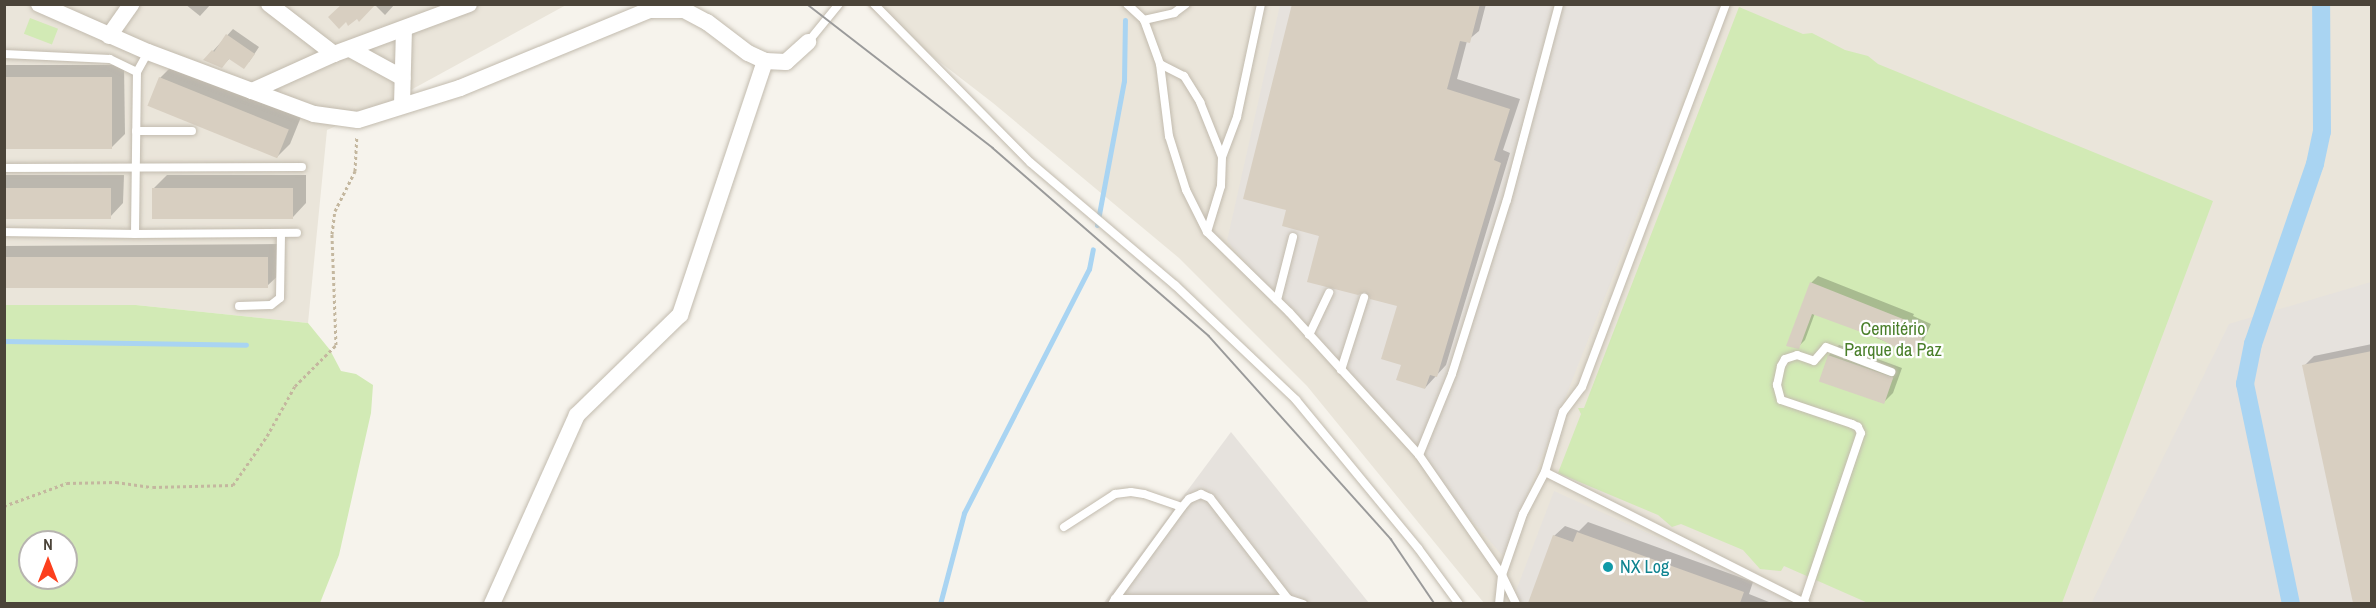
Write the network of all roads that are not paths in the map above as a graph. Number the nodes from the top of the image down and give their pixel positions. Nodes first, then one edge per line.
1 (39, 4) edge
2 (131, 4) edge
3 (270, 4) edge
4 (469, 4) edge
5 (839, 4) edge
6 (874, 4) edge
7 (1127, 4) edge
8 (1186, 4) edge
9 (1261, 4) edge
10 (1559, 4) edge
11 (1726, 4) edge
12 (1144, 20) junction
13 (404, 30) junction
14 (109, 36) junction
15 (808, 42) joint
16 (148, 52) junction
17 (342, 52) junction
18 (4, 54) edge
19 (765, 61) junction
20 (1160, 64) junction
21 (137, 72) junction
22 (402, 78) junction
23 (252, 91) junction
24 (402, 105) junction
25 (136, 131) junction
26 (192, 131) dead end
27 (1222, 157) junction
28 (136, 166) junction
29 (302, 167) dead end
30 (4, 168) edge
31 (4, 232) edge
32 (1207, 232) junction
33 (297, 233) dead end
34 (135, 234) junction
35 (281, 234) junction
36 (1293, 237) dead end
37 (1329, 293) dead end
38 (1364, 298) dead end
39 (1277, 300) junction
40 (239, 306) dead end
41 (1309, 335) junction
42 (1341, 370) junction
43 (1891, 372) dead end
44 (1419, 455) junction
45 (1545, 472) junction
46 (1182, 507) junction
47 (1064, 527) dead end
48 (1502, 575) junction
49 (1288, 599) junction
50 (1113, 601) edge
51 (1805, 602) edge
52 (492, 603) edge
53 (1304, 603) edge
54 (1459, 603) edge
55 (1499, 603) edge
56 (1516, 603) edge

1 - 14 street
2 - 14 street
3 - 17 street
4 - 13 street
5 - 15 lane
6 - 54 lane
7 - 12 lane
8 - 12 lane
9 - 27 lane
10 - 44 lane
11 - 45 lane
12 - 20 lane
13 - 17 street
13 - 22 street
14 - 16 street
15 - 19 street
16 - 21 lane
16 - 23 street
17 - 22 street
17 - 23 street
18 - 21 lane
19 - 24 street
19 - 52 street
20 - 27 lane
20 - 32 lane
21 - 25 lane
22 - 24 street
23 - 24 street
25 - 26 lane
25 - 28 lane
27 - 32 lane
28 - 29 lane
28 - 30 lane
28 - 34 lane
31 - 34 lane
32 - 39 lane
33 - 35 lane
34 - 35 lane
35 - 40 lane
36 - 39 lane
37 - 41 lane
38 - 42 lane
39 - 41 lane
41 - 42 lane
42 - 44 lane
43 - 51 lane
44 - 48 lane
45 - 48 lane
45 - 51 lane
46 - 47 lane
46 - 49 lane
46 - 50 lane
48 - 55 lane
48 - 56 lane
49 - 50 lane
49 - 53 lane

